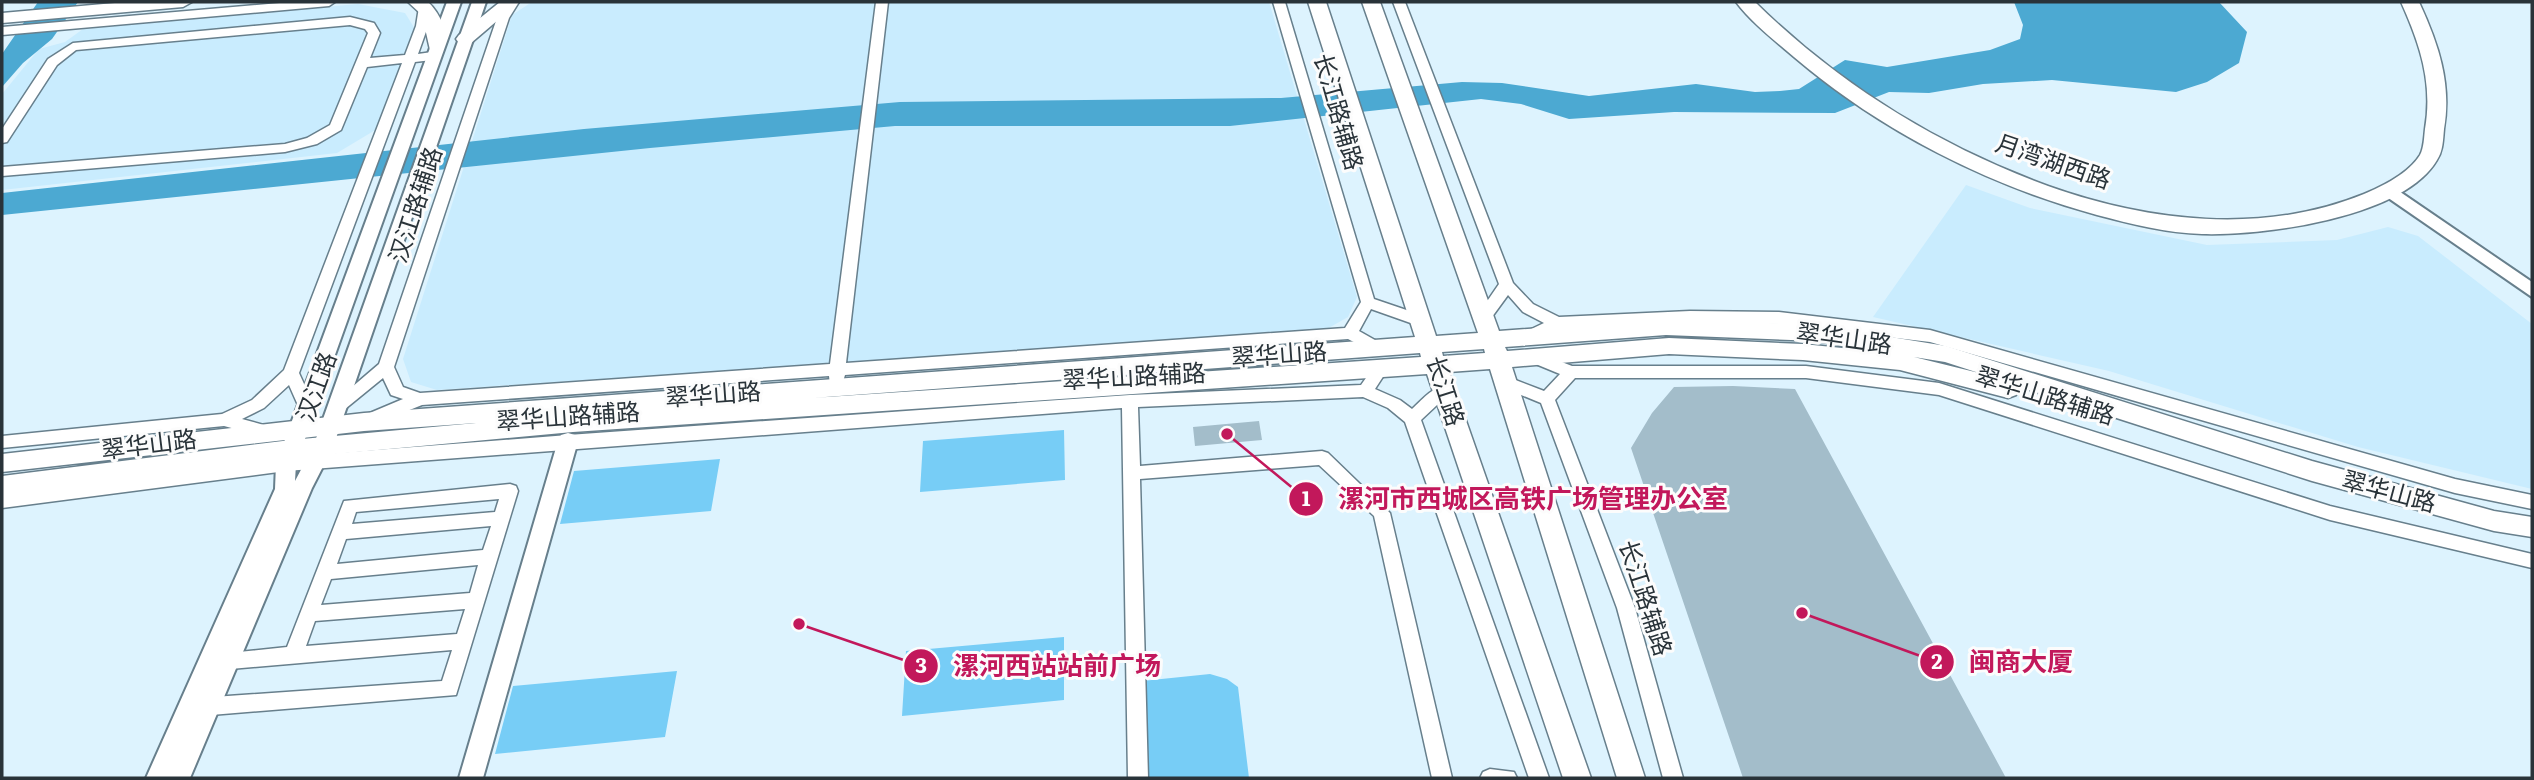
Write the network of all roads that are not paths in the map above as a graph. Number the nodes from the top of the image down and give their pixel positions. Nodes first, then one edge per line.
1 (183, 2) edge
2 (329, 2) edge
3 (454, 2) edge
4 (479, 2) edge
5 (512, 2) edge
6 (883, 2) edge
7 (1279, 2) edge
8 (1317, 2) edge
9 (1371, 2) edge
10 (1399, 2) edge
11 (1745, 2) edge
12 (2410, 2) edge
13 (421, 4) edge
14 (80, 18) junction
15 (9, 24) edge
16 (465, 39) junction
17 (434, 51) junction
18 (410, 58) junction
19 (363, 62) junction
20 (2, 139) edge
21 (402, 139) joint
22 (2, 172) edge
23 (387, 181) joint
24 (2390, 191) junction
25 (1507, 285) junction
26 (2532, 291) edge
27 (1368, 302) junction
28 (1422, 321) junction
29 (1557, 323) junction
30 (1350, 333) junction
31 (1491, 338) junction
32 (1530, 346) junction
33 (1433, 355) junction
34 (1378, 358) junction
35 (386, 367) junction
36 (1570, 372) junction
37 (291, 373) junction
38 (836, 379) junction
39 (1505, 382) junction
40 (1365, 391) junction
41 (1444, 391) junction
42 (420, 399) junction
43 (1547, 399) junction
44 (1130, 401) junction
45 (335, 415) junction
46 (1412, 418) junction
47 (224, 420) junction
48 (364, 422) junction
49 (265, 431) junction
50 (296, 437) junction
51 (568, 441) junction
52 (2, 442) edge
53 (320, 454) junction
54 (2, 463) edge
55 (1133, 472) junction
56 (2, 486) edge
57 (2, 501) edge
58 (2532, 502) edge
59 (502, 518) junction
60 (2532, 527) edge
61 (340, 532) junction
62 (2532, 544) edge
63 (490, 557) junction
64 (2532, 561) edge
65 (325, 572) junction
66 (477, 600) junction
67 (309, 614) junction
68 (464, 641) junction
69 (293, 655) junction
70 (219, 662) junction
71 (199, 707) junction
72 (158, 778) edge
73 (178, 778) edge
74 (471, 778) edge
75 (1138, 778) edge
76 (1442, 778) edge
77 (1490, 778) edge
78 (1507, 778) edge
79 (1539, 778) edge
80 (1577, 778) edge
81 (1631, 778) edge
82 (1673, 778) edge

1 - 14 main road
2 - 14 street
3 - 17 street, 汉江路
4 - 16 street, 汉江路
5 - 16 main road
5 - 35 street, 汉江路辅路
6 - 38 street
7 - 27 street, 长江路辅路
8 - 28 main road, 长江路
9 - 31 main road
10 - 25 street
11 - 24 main road, 月湾湖西路
12 - 24 main road, 月湾湖西路
13 - 17 main road
13 - 18 street
14 - 15 main road
16 - 45 street, 汉江路
17 - 18 street
17 - 21 street, 汉江路
18 - 19 street
18 - 37 street
19 - 20 street
19 - 22 street
21 - 23 street, 汉江路
23 - 50 street, 汉江路
24 - 26 street
25 - 29 street
25 - 31 street
27 - 28 street
27 - 30 street
28 - 33 main road, 长江路
29 - 32 street, 翠华山路辅路
29 - 58 street, 翠华山路辅路
30 - 34 street
30 - 38 street, 翠华山路辅路
31 - 32 main road, 翠华山路
31 - 33 main road, 翠华山路
31 - 39 main road
32 - 36 street, 翠华山路辅路
32 - 60 main road, 翠华山路
32 - 62 main road, 翠华山路
33 - 34 main road, 翠华山路
33 - 41 main road, 长江路
34 - 38 main road, 翠华山路
34 - 40 street
34 - 53 main road, 翠华山路
35 - 42 street
35 - 45 street
36 - 43 street
36 - 64 street, 翠华山路辅路
37 - 47 street
37 - 50 street
38 - 42 street, 翠华山路辅路
38 - 48 main road, 翠华山路
39 - 43 street
39 - 81 main road
40 - 44 street, 翠华山路辅路
40 - 46 street
41 - 46 street
41 - 80 main road, 长江路
42 - 48 street, 翠华山路辅路
43 - 82 street, 长江路辅路
44 - 51 street, 翠华山路辅路
44 - 55 street
45 - 48 main road, 翠华山路
45 - 50 main road, 翠华山路
45 - 53 street, 汉江路
46 - 79 street
47 - 49 street
47 - 52 street
49 - 50 main road, 翠华山路
49 - 54 main road, 翠华山路
50 - 53 main road, 翠华山路
50 - 56 main road, 翠华山路
50 - 57 street
50 - 70 street, 汉江路
51 - 53 street, 翠华山路辅路
51 - 74 street
53 - 70 street, 汉江路
55 - 75 street
55 - 76 street
59 - 61 street
59 - 61 street
59 - 63 street
61 - 65 street
63 - 65 street
63 - 66 street
65 - 67 street
66 - 67 street
66 - 68 street
67 - 69 street
68 - 69 street
68 - 71 street
69 - 70 street
70 - 71 street, 汉江路
71 - 72 street, 汉江路
71 - 73 street, 汉江路
77 - 78 street

